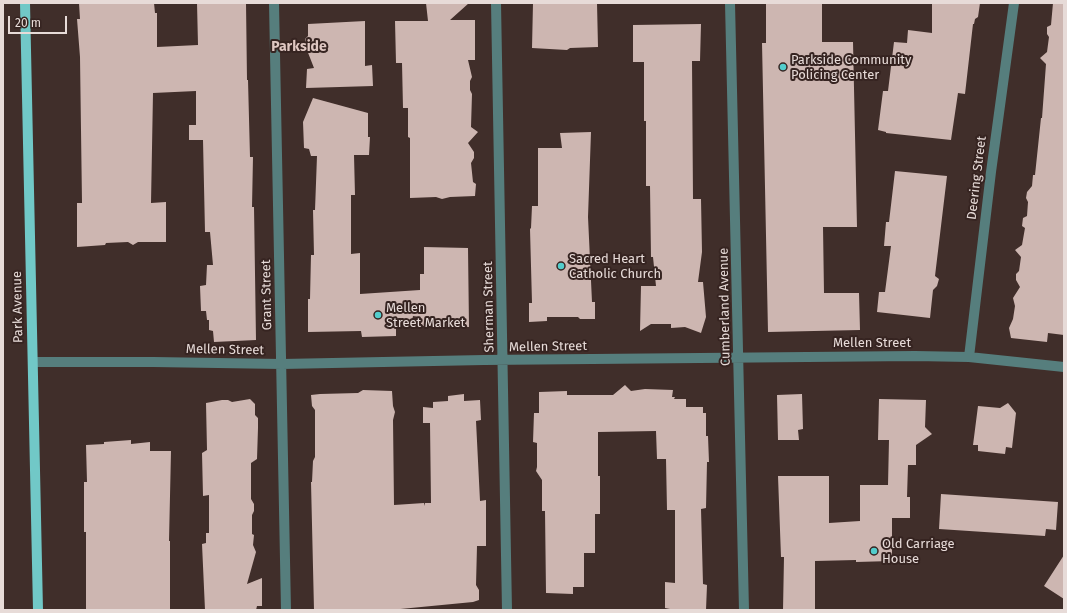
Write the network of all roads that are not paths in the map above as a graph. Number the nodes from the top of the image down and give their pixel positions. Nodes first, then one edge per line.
1 (25, 3) edge
2 (274, 3) edge
3 (496, 3) edge
4 (730, 3) edge
5 (1014, 3) edge
6 (739, 357) junction
7 (969, 357) junction
8 (503, 360) junction
9 (33, 362) junction
10 (282, 364) junction
11 (1064, 367) edge
12 (38, 610) edge
13 (286, 610) edge
14 (507, 610) edge
15 (744, 610) edge

1 - 9 main road, Park Avenue
2 - 10 street, Grant Street
3 - 8 street, Sherman Street
4 - 6 street, Cumberland Avenue
5 - 7 street, Deering Street
6 - 7 street, Mellen Street
6 - 8 street, Mellen Street
6 - 15 street, Cumberland Avenue
7 - 11 street, Mellen Street
8 - 10 street, Mellen Street
8 - 14 street, Sherman Street
9 - 10 street, Mellen Street
9 - 12 main road, Park Avenue
10 - 13 street, Grant Street

